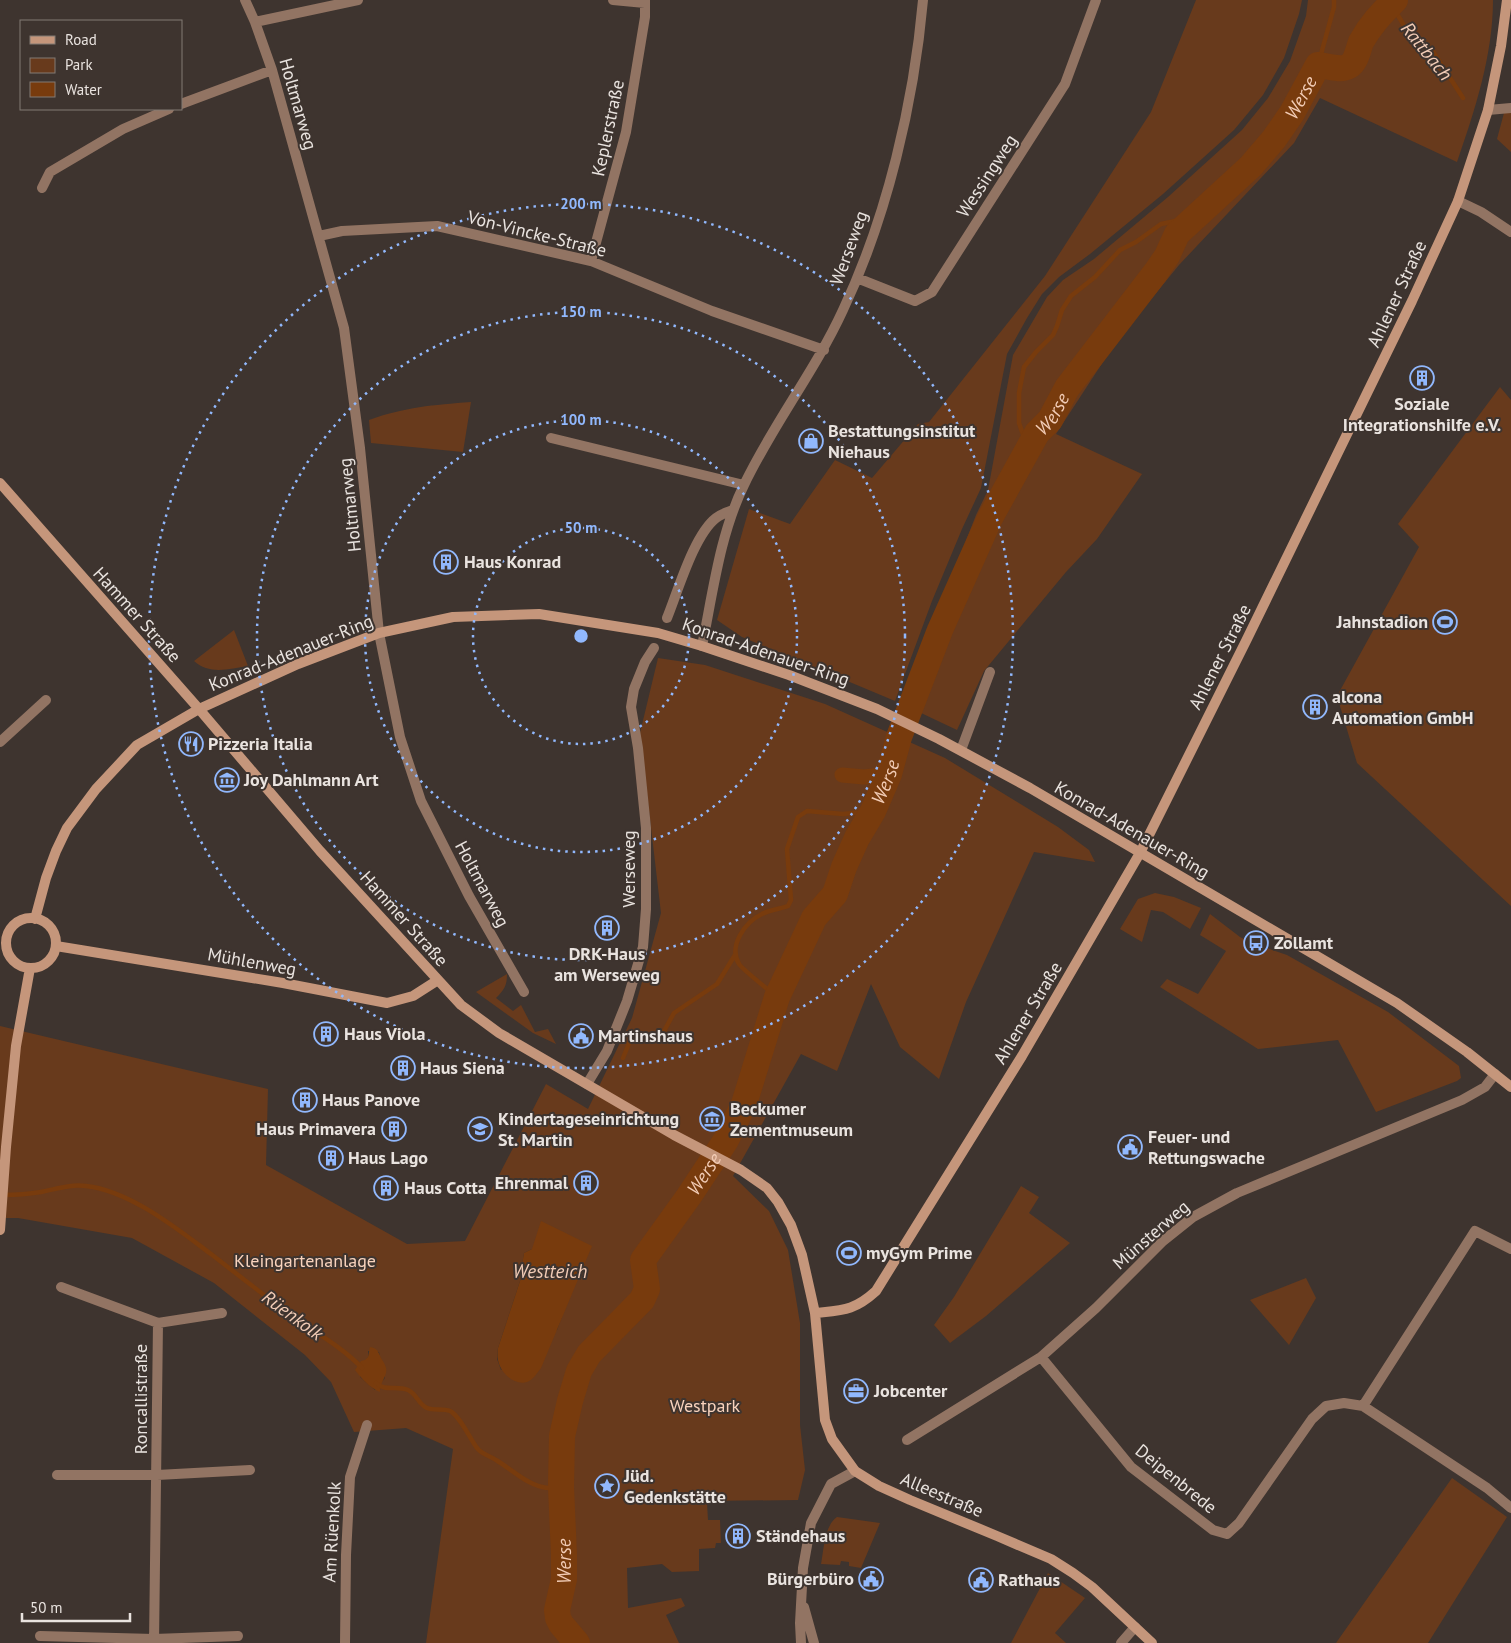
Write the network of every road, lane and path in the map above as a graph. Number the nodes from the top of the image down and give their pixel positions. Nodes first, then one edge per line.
1 (245, 0) edge
2 (358, 0) edge
3 (613, 0) edge
4 (923, 0) edge
5 (1096, 0) edge
6 (1507, 0) edge
7 (645, 1) edge
8 (255, 22) junction
9 (272, 70) junction
10 (182, 104) edge
11 (1511, 108) edge
12 (167, 110) edge
13 (1488, 110) junction
14 (42, 188) dead end
15 (1458, 201) junction
16 (1511, 232) edge
17 (319, 236) junction
18 (591, 261) junction
19 (857, 278) junction
20 (824, 350) junction
21 (551, 438) dead end
22 (0, 483) edge
23 (744, 485) junction
24 (733, 510) junction
25 (667, 618) dead end
26 (379, 633) junction
27 (702, 646) junction
28 (654, 648) dead end
29 (990, 672) dead end
30 (46, 700) dead end
31 (199, 709) junction
32 (0, 742) edge
33 (961, 750) junction
34 (1140, 853) junction
35 (35, 918) junction
36 (3, 938) edge
37 (56, 946) junction
38 (30, 968) junction
39 (438, 980) junction
40 (524, 992) dead end
41 (1495, 1074) junction
42 (587, 1084) junction
43 (1511, 1087) edge
44 (1, 1217) edge
45 (0, 1230) edge
46 (1511, 1249) edge
47 (61, 1288) dead end
48 (222, 1313) dead end
49 (815, 1313) junction
50 (158, 1323) junction
51 (1041, 1357) junction
52 (1363, 1406) junction
53 (367, 1425) dead end
54 (907, 1440) dead end
55 (250, 1470) dead end
56 (855, 1472) junction
57 (57, 1475) dead end
58 (157, 1475) junction
59 (1511, 1508) edge
60 (801, 1596) junction
61 (1136, 1627) junction
62 (40, 1636) dead end
63 (238, 1636) dead end
64 (154, 1641) edge
65 (346, 1643) edge
66 (801, 1643) edge
67 (814, 1643) edge
68 (1121, 1643) edge
69 (1152, 1643) edge

1 - 8 street, Holtmarweg
2 - 8 street
3 - 7 street
4 - 19 street, Werseweg
5 - 19 street, Wessingweg
6 - 13 main road, Ahlener Straße
7 - 18 street, Keplerstraße
8 - 9 street, Holtmarweg
9 - 10 street
9 - 17 street, Holtmarweg
11 - 13 street
12 - 14 street
13 - 15 main road, Ahlener Straße
15 - 16 street
15 - 34 main road, Ahlener Straße
17 - 18 street, Von-Vincke-Straße
17 - 26 street, Holtmarweg
18 - 20 street, Von-Vincke-Straße
19 - 20 street, Werseweg
20 - 23 street, Werseweg
21 - 23 street
22 - 31 main road, Hammer Straße
23 - 24 street, Werseweg
24 - 25 street
24 - 27 street, Werseweg
26 - 27 main road, Konrad-Adenauer-Ring
26 - 31 main road, Konrad-Adenauer-Ring
26 - 40 street, Holtmarweg
27 - 33 main road, Konrad-Adenauer-Ring
28 - 42 street, Werseweg
29 - 33 street
30 - 32 street
31 - 35 main road, Konrad-Adenauer-Ring
31 - 39 main road, Hammer Straße
33 - 34 main road, Konrad-Adenauer-Ring
34 - 41 main road, Konrad-Adenauer-Ring
34 - 49 main road, Ahlener Straße
35 - 36 main road
35 - 37 main road
36 - 38 main road
37 - 38 main road
37 - 39 main road, Mühlenweg
38 - 44 main road
39 - 42 main road, Hammer Straße
41 - 43 main road, Konrad-Adenauer-Ring
41 - 51 street, Münsterweg
42 - 49 main road, Hammer Straße
44 - 45 main road
46 - 52 street
47 - 50 street, Roncallistraße
48 - 50 street, Roncallistraße
49 - 56 main road, Alleestraße
50 - 58 street, Roncallistraße
51 - 52 street, Deipenbrede
51 - 54 street, Münsterweg
52 - 59 street, Deipenbrede
53 - 65 street, Am Rüenkolk
55 - 58 street, Roncallistraße
56 - 60 street
56 - 61 main road, Alleestraße
57 - 58 street, Roncallistraße
58 - 64 street, Roncallistraße
60 - 66 street
60 - 67 street
61 - 68 street
61 - 69 main road, Alleestraße
62 - 64 street
63 - 64 street

